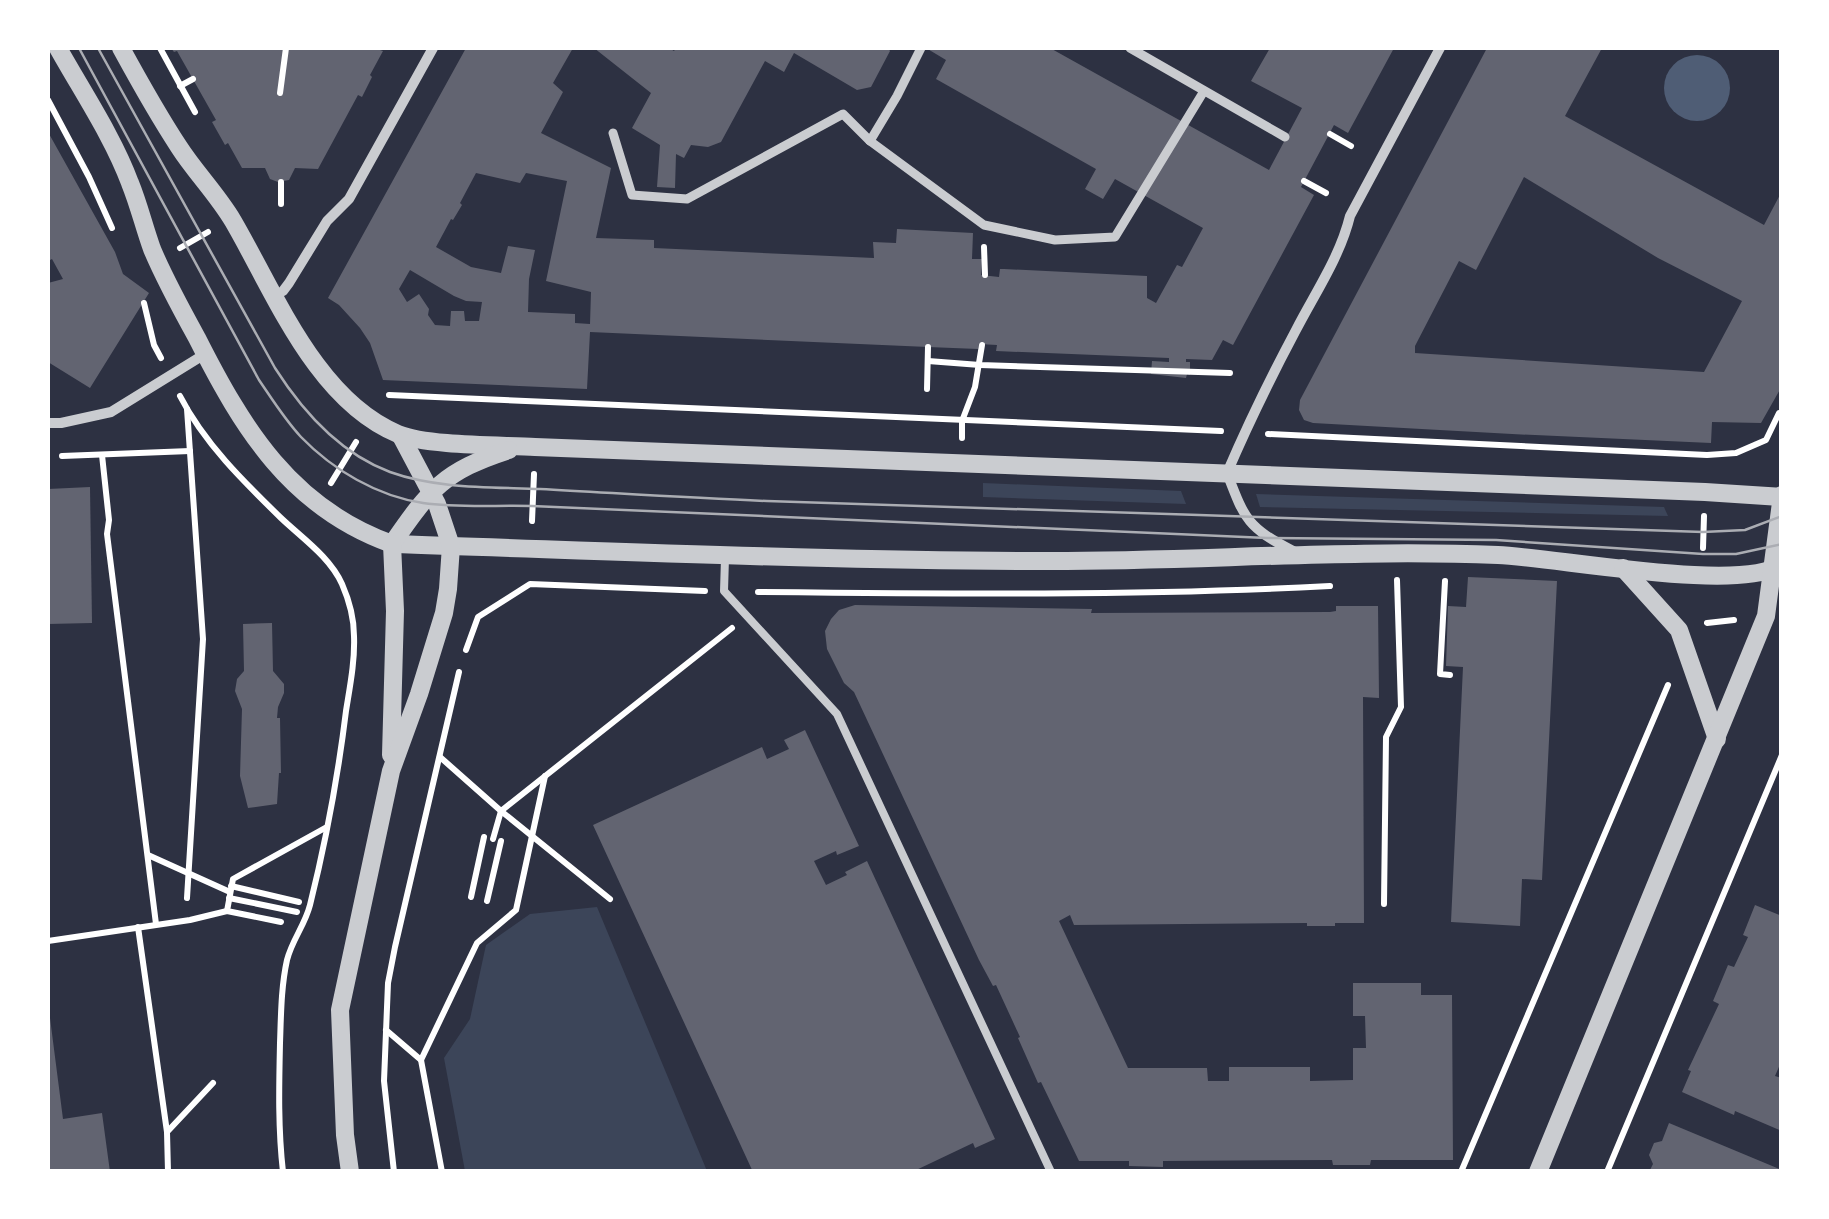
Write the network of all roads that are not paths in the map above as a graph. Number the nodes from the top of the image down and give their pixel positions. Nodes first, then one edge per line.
1 (58, 48) edge
2 (121, 48) edge
3 (432, 48) edge
4 (922, 48) edge
5 (1130, 48) edge
6 (1440, 48) edge
7 (1204, 91) junction
8 (614, 133) dead end
9 (1286, 137) dead end
10 (870, 141) junction
11 (274, 296) junction
12 (204, 354) junction
13 (48, 423) edge
14 (401, 436) junction
15 (534, 447) junction
16 (1228, 473) junction
17 (431, 491) junction
18 (1781, 496) edge
19 (392, 544) junction
20 (450, 546) junction
21 (726, 553) junction
22 (1302, 555) junction
23 (1777, 567) edge
24 (1623, 568) junction
25 (1782, 596) edge
26 (1766, 616) junction
27 (1717, 739) junction
28 (391, 771) junction
29 (350, 1172) edge
30 (1051, 1172) edge
31 (1538, 1172) edge

1 - 12 street
2 - 11 street
3 - 11 street
4 - 10 street
5 - 7 street
6 - 16 street
7 - 9 street
7 - 10 street
8 - 10 street
11 - 14 street
12 - 13 street
12 - 19 street
14 - 15 street
14 - 17 street
15 - 16 street
15 - 17 street
16 - 18 street
16 - 22 street
17 - 19 street
17 - 20 street
18 - 23 street
19 - 20 street
19 - 28 street
20 - 21 street
20 - 28 street
21 - 22 street
21 - 30 lane
22 - 24 street
23 - 24 street
23 - 26 street
24 - 27 street
25 - 26 street
26 - 27 street
27 - 31 street
28 - 29 street

